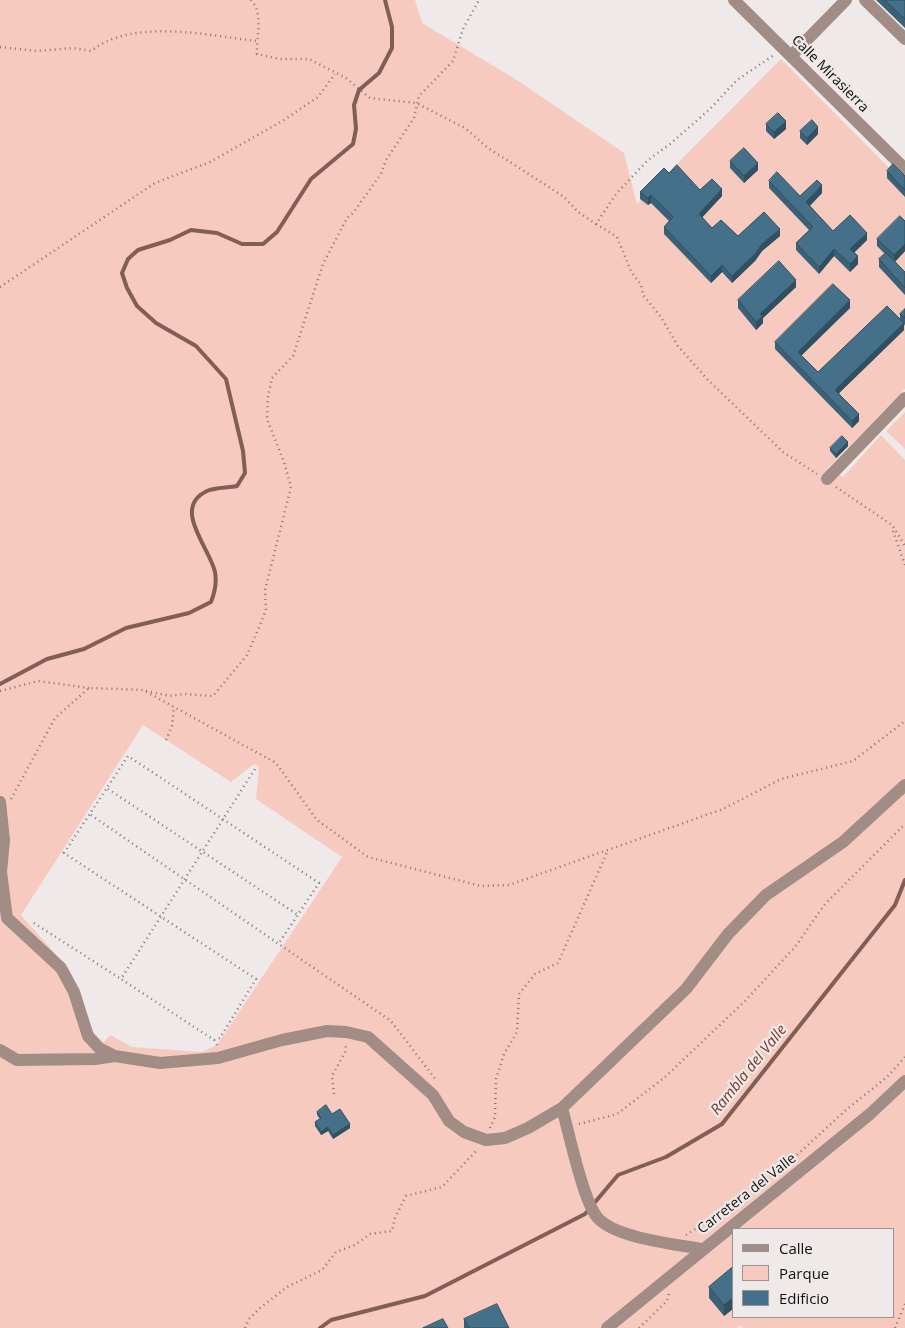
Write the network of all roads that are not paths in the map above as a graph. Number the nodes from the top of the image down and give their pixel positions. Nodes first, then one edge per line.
1 (734, 0) edge
2 (846, 0) edge
3 (866, 0) edge
4 (905, 39) edge
5 (787, 52) junction
6 (905, 169) edge
7 (905, 398) edge
8 (827, 478) road end
9 (905, 784) edge
10 (0, 802) edge
11 (216, 1043) road end
12 (0, 1050) edge
13 (115, 1056) junction
14 (225, 1056) junction
15 (905, 1081) edge
16 (562, 1108) junction
17 (702, 1249) junction
18 (606, 1328) edge

1 - 5 street, Calle Mirasierra
2 - 5 street
3 - 4 street
5 - 6 street, Calle Mirasierra
7 - 8 street
9 - 16 street
10 - 13 street
11 - 14 street
12 - 13 street
13 - 14 street
14 - 16 street
15 - 17 street, Carretera del Valle
16 - 17 street
17 - 18 street, Carretera del Valle

